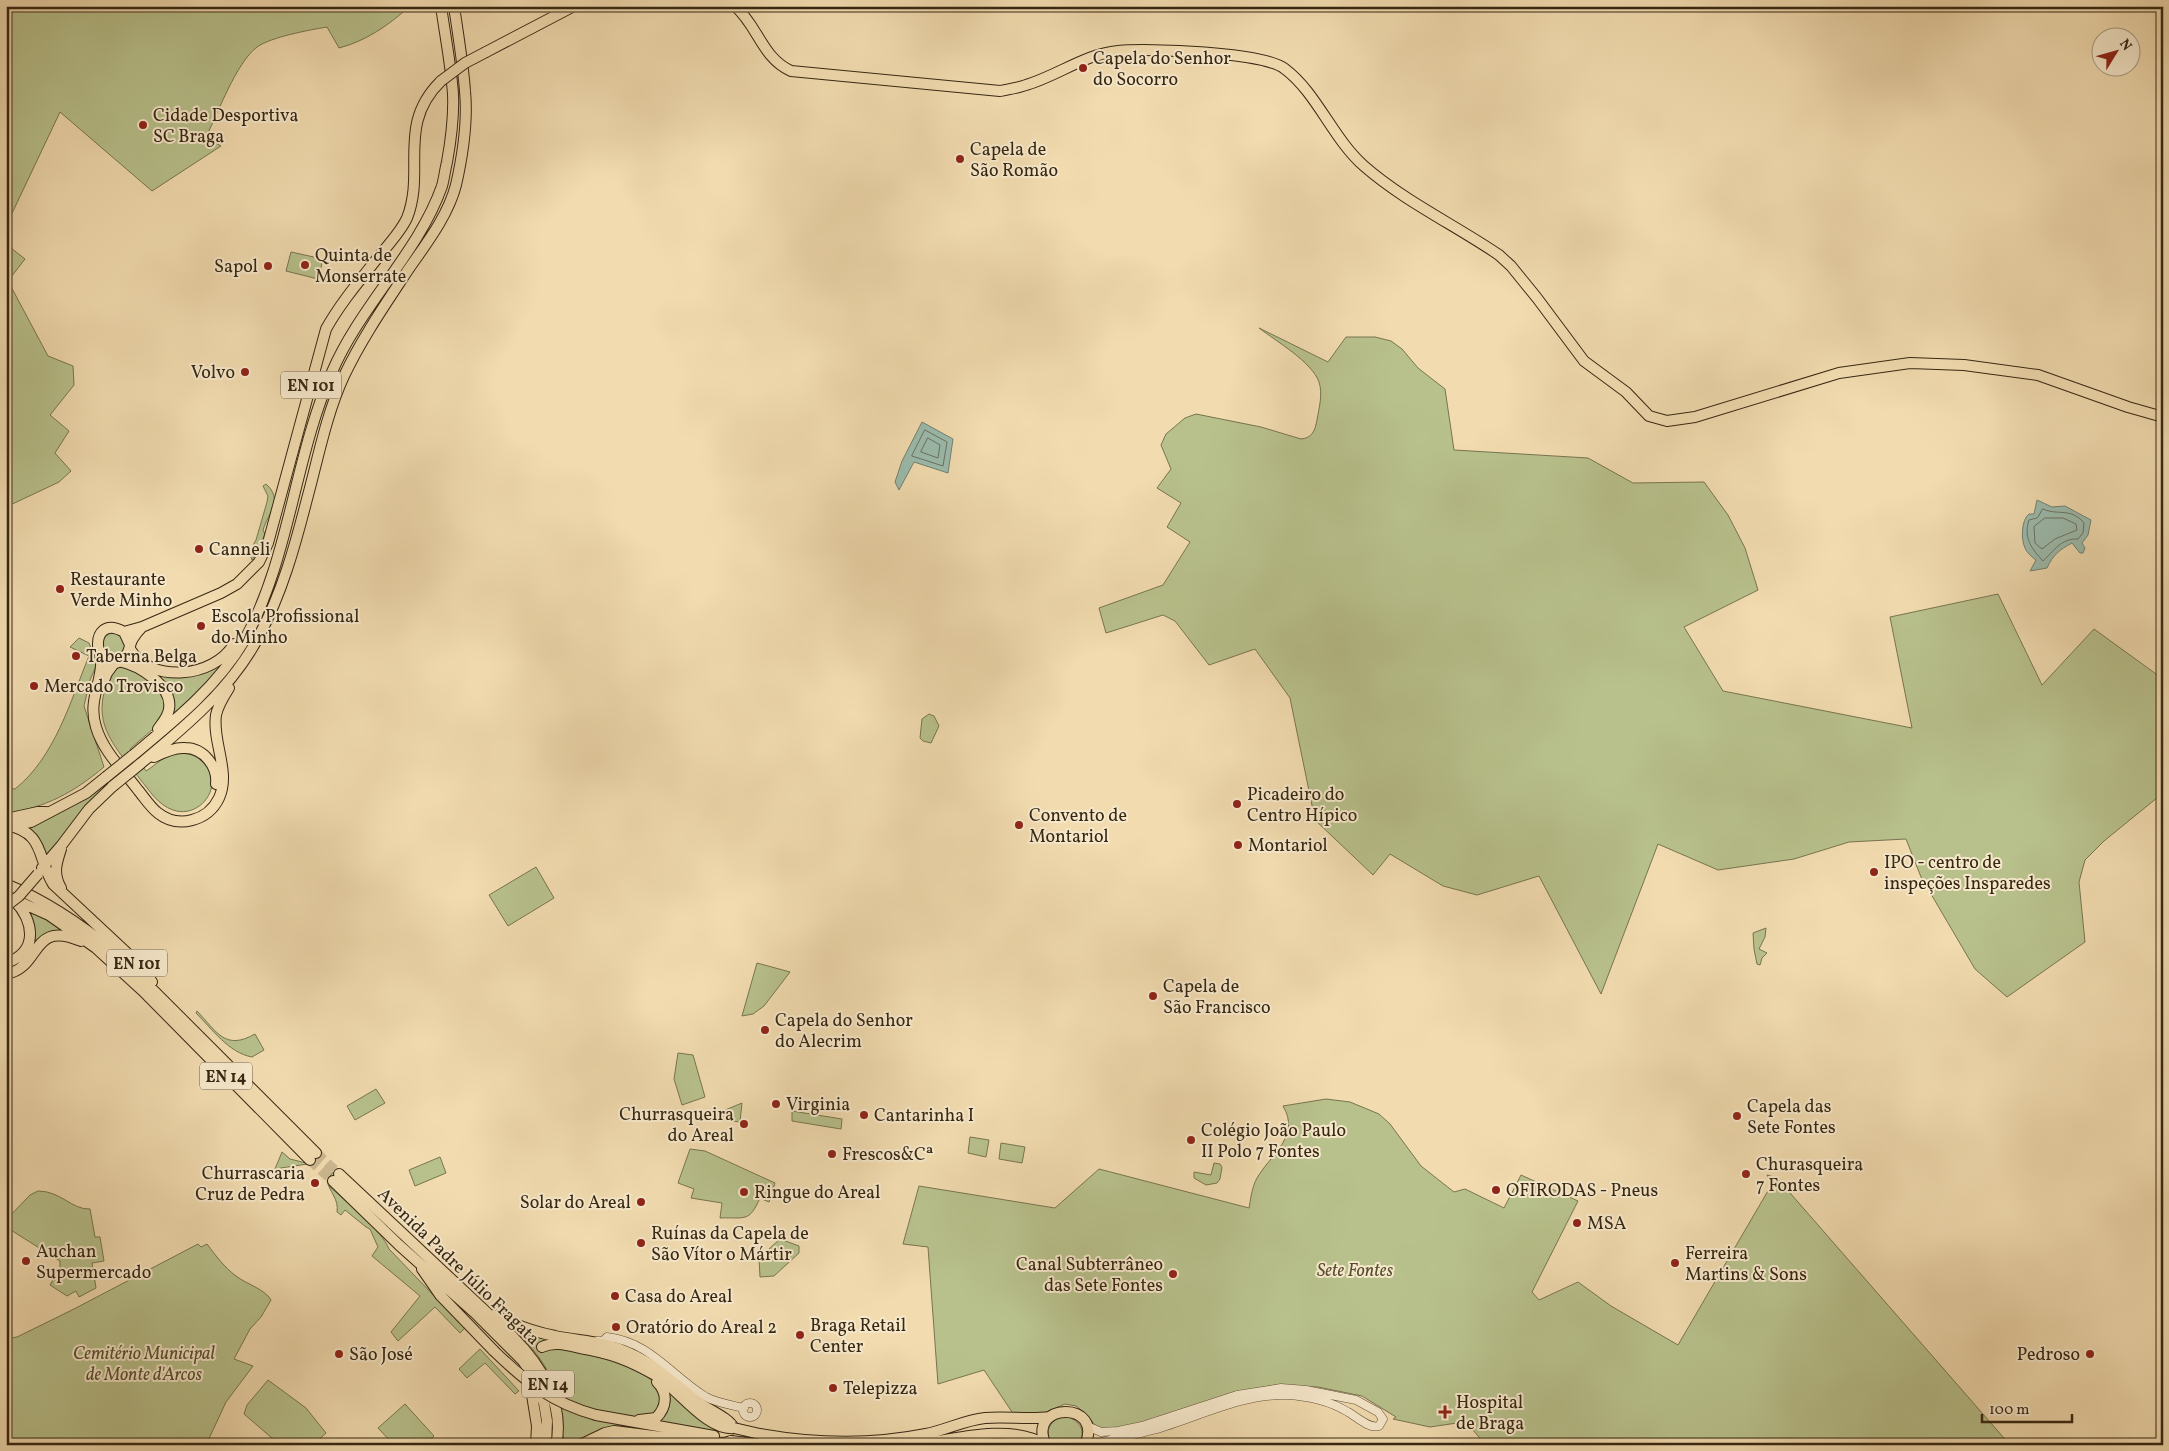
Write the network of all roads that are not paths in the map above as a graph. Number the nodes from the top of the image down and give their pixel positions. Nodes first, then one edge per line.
1 (441, 6) edge
2 (454, 6) edge
3 (574, 6) edge
4 (736, 6) edge
5 (2163, 417) edge
6 (264, 594) junction
7 (142, 627) junction
8 (124, 632) junction
9 (130, 647) junction
10 (101, 656) junction
11 (117, 661) junction
12 (239, 668) junction
13 (154, 738) junction
14 (140, 764) junction
15 (8, 824) edge
16 (62, 846) junction
17 (44, 865) junction
18 (6, 884) edge
19 (7, 900) edge
20 (80, 909) junction
21 (96, 948) junction
22 (6, 963) edge
23 (6, 974) edge
24 (162, 997) junction
25 (416, 1260) junction
26 (484, 1309) junction
27 (593, 1342) junction
28 (542, 1347) dead end
29 (650, 1373) junction
30 (532, 1395) tunnel mouth
31 (1361, 1402) junction
32 (744, 1408) junction
33 (1352, 1414) junction
34 (749, 1417) junction
35 (1050, 1417) junction
36 (631, 1421) junction
37 (1087, 1426) junction
38 (734, 1428) junction
39 (602, 1435) junction
40 (731, 1441) junction
41 (758, 1444) edge
42 (536, 1445) edge
43 (546, 1445) edge
44 (556, 1445) edge
45 (580, 1445) edge
46 (652, 1445) edge
47 (742, 1445) edge
48 (762, 1445) edge
49 (917, 1445) edge
50 (1046, 1445) edge
51 (1085, 1445) edge
52 (1090, 1445) edge

1 - 6 main road, EN 101
2 - 12 main road, EN 101
3 - 7 main road, EN 101, bridge
4 - 5 main road
6 - 9 main road
6 - 13 main road, EN 101
7 - 8 main road, EN 101
7 - 9 main road
8 - 9 main road
8 - 10 main road, EN 101
9 - 11 main road
10 - 11 main road
10 - 12 main road
11 - 13 main road
11 - 14 main road
12 - 14 main road, EN 101
13 - 15 main road, EN 101, bridge
14 - 16 main road, EN 101, bridge
15 - 17 main road
16 - 17 main road
16 - 20 main road, EN 101
17 - 19 main road, bridge
17 - 20 main road
18 - 24 main road, EN 14
19 - 21 main road, EN 14
19 - 22 main road
20 - 24 main road, EN 101
21 - 23 main road, EN 101
21 - 24 main road, EN 14
25 - 26 main road, Avenida Padre Júlio Fragata / EN 14
25 - 36 main road, bridge
25 - 43 main road, Avenida Padre Júlio Fragata / EN 14
26 - 27 main road
26 - 44 main road, Avenida Padre Júlio Fragata / EN 14
27 - 32 street
27 - 38 main road
28 - 29 main road
29 - 36 main road
29 - 38 main road
30 - 42 main road
31 - 33 street
31 - 33 street
31 - 37 street
32 - 34 street
32 - 34 street
33 - 52 street
34 - 47 street
35 - 37 main road
35 - 38 main road, bridge
35 - 50 main road
36 - 40 main road
37 - 51 main road
39 - 40 main road
39 - 45 main road
39 - 46 street
40 - 41 main road, bridge
41 - 48 main road
49 - 50 main road

